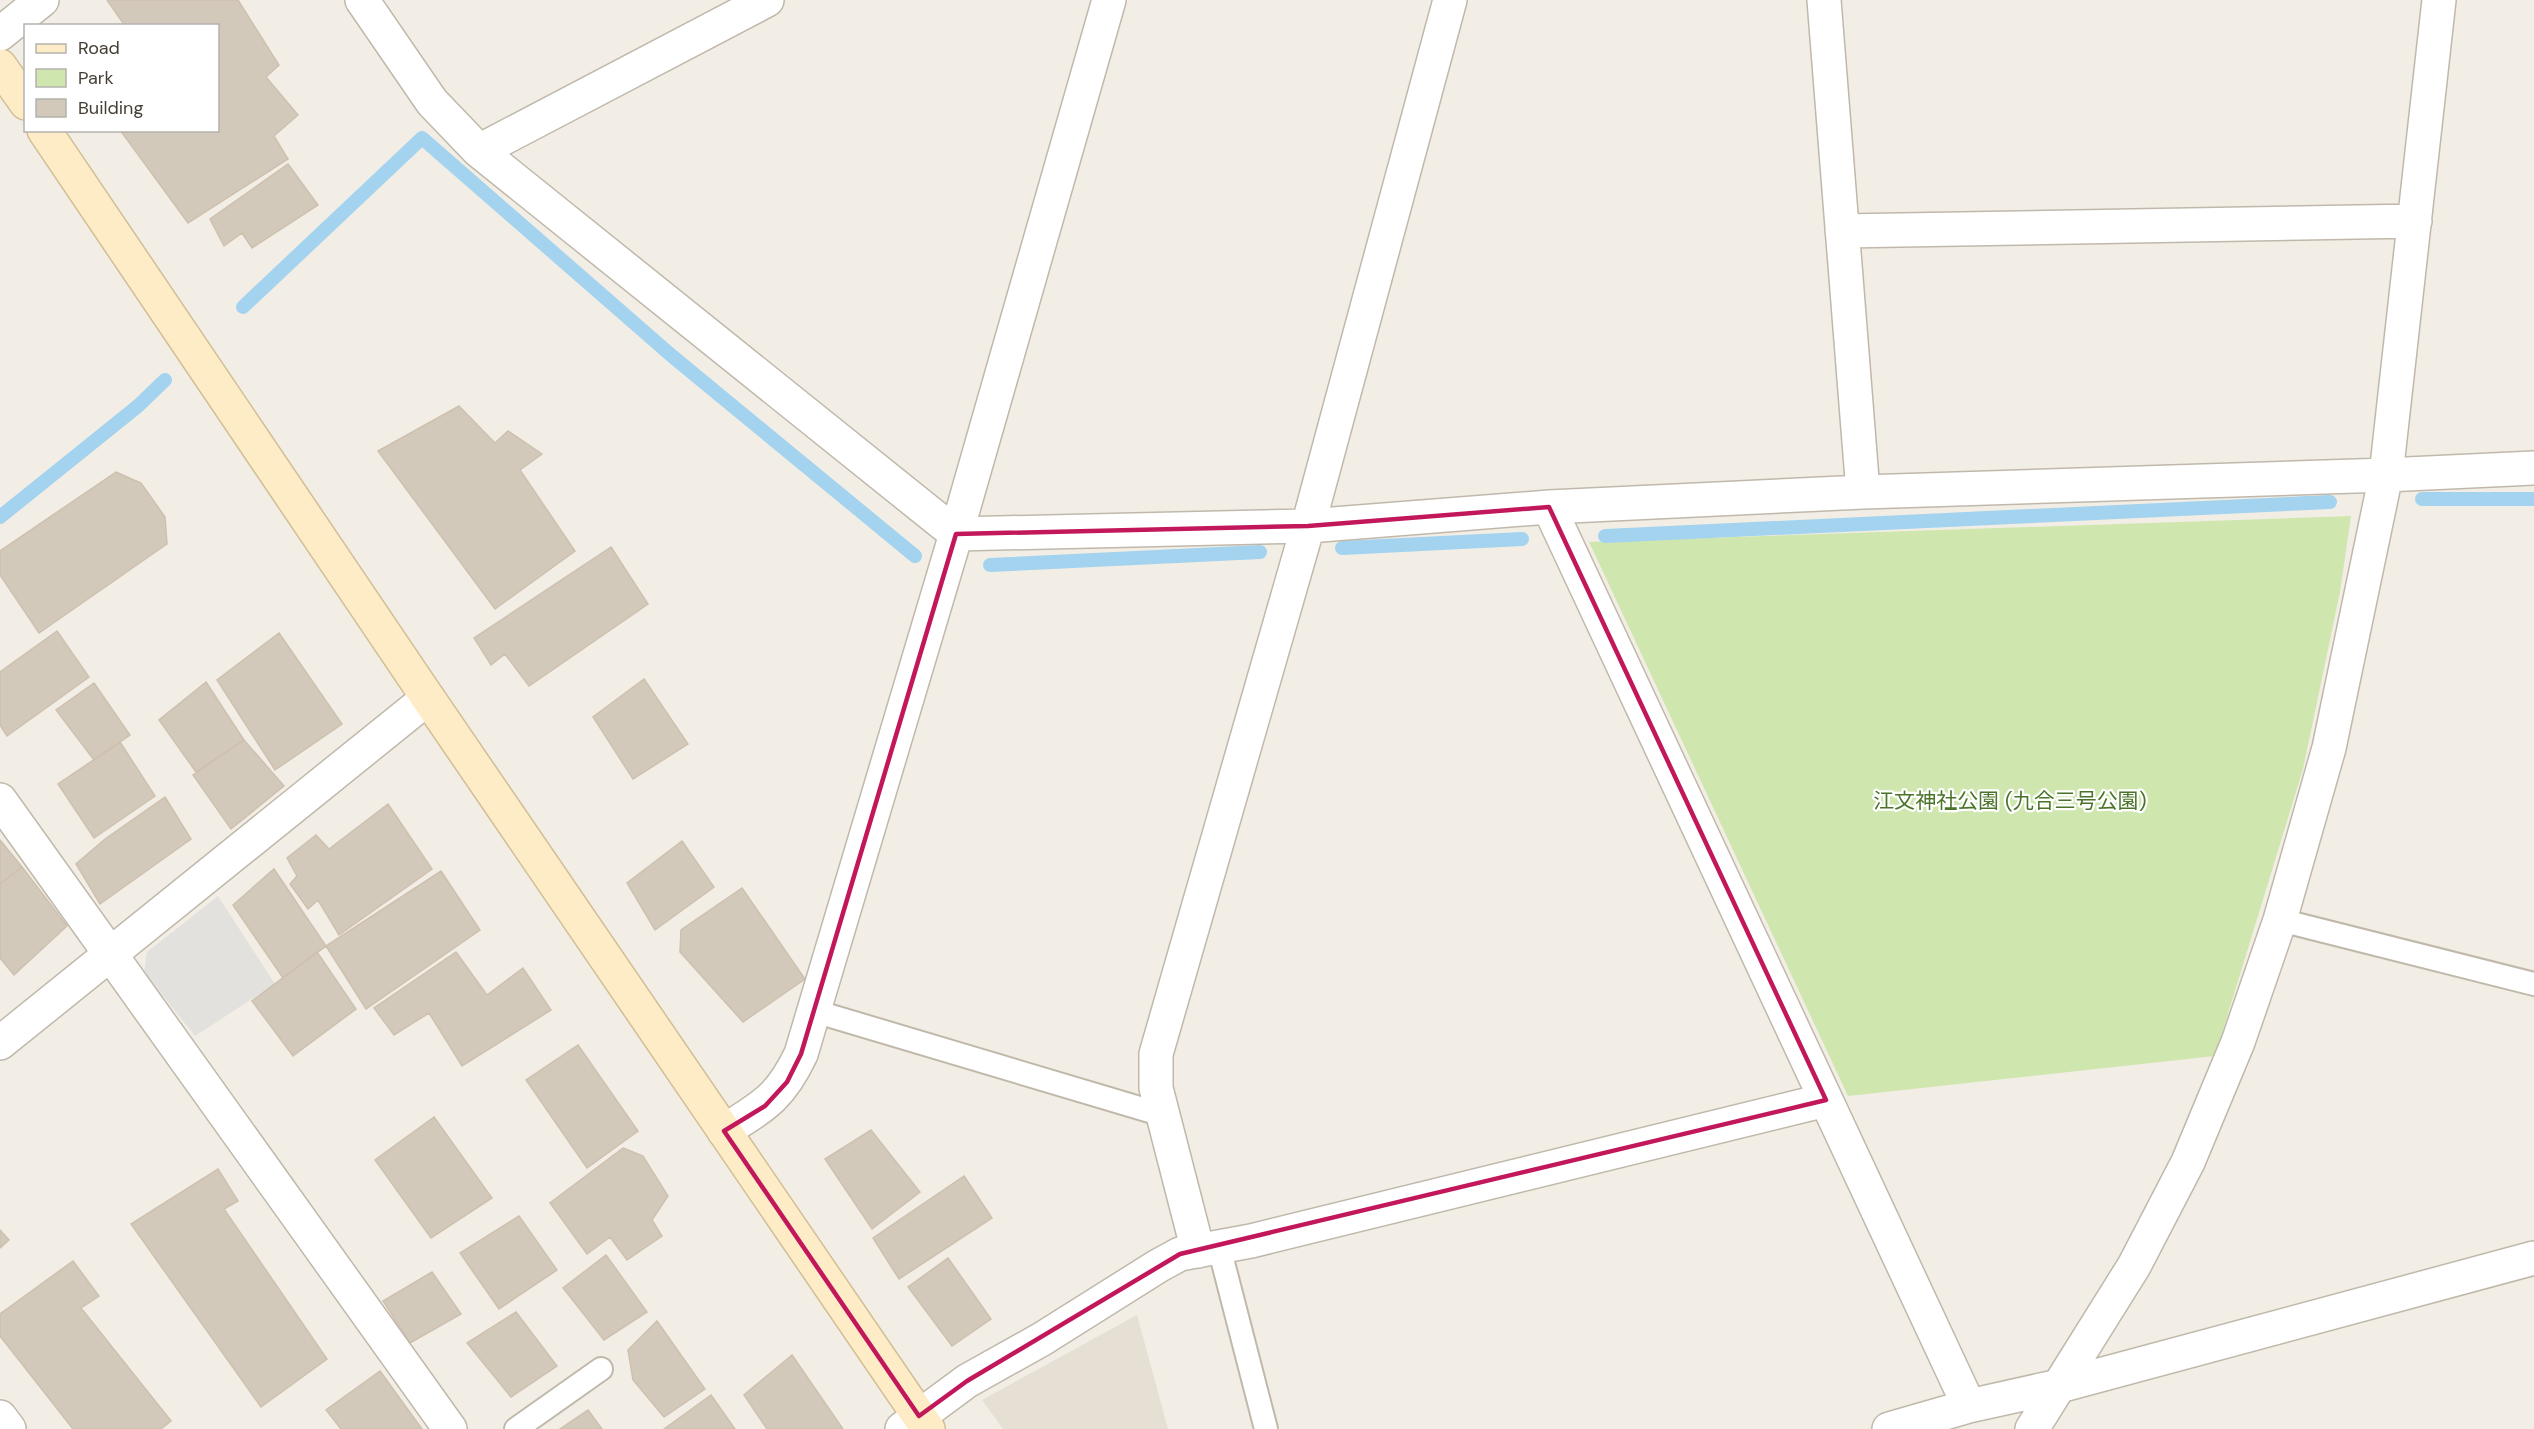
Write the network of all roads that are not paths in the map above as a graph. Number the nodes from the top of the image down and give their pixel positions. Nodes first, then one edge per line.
1 (42, 0) edge
2 (362, 0) edge
3 (767, 0) edge
4 (1109, 0) edge
5 (1450, 0) edge
6 (1824, 0) edge
7 (2439, 0) edge
8 (0, 34) edge
9 (0, 66) edge
10 (24, 100) edge
11 (45, 132) edge
12 (479, 151) junction
13 (2415, 221) junction
14 (1842, 231) junction
15 (2534, 468) edge
16 (2386, 475) junction
17 (1863, 492) junction
18 (1549, 507) junction
19 (1308, 526) junction
20 (956, 534) junction
21 (428, 698) junction
22 (0, 800) edge
23 (2280, 920) junction
24 (110, 954) junction
25 (2534, 984) edge
26 (814, 1011) junction
27 (0, 1043) edge
28 (1826, 1100) junction
29 (1163, 1115) junction
30 (724, 1131) junction
31 (1209, 1249) junction
32 (2534, 1258) edge
33 (601, 1370) dead end
34 (2059, 1386) junction
35 (1969, 1406) junction
36 (0, 1417) edge
37 (916, 1425) edge
38 (9, 1429) edge
39 (450, 1429) edge
40 (516, 1429) edge
41 (1266, 1429) edge
42 (1889, 1429) edge
43 (2032, 1429) edge

1 - 8 street
2 - 12 street
3 - 12 street
4 - 20 street
5 - 19 street
6 - 14 street
7 - 13 street
9 - 10 street
11 - 21 street
12 - 20 street
13 - 14 street
13 - 16 street
14 - 17 street
15 - 16 street
16 - 17 street
16 - 23 street
17 - 18 street
18 - 19 street
18 - 28 street
19 - 20 street
19 - 29 street
20 - 26 street
21 - 24 street
21 - 30 street
22 - 24 street
23 - 25 lane
23 - 34 street
24 - 27 street
24 - 39 street
26 - 29 lane
26 - 30 street
28 - 31 street
28 - 35 street
29 - 31 street
30 - 37 street
31 - 37 street
31 - 41 lane
32 - 34 street
33 - 40 lane
34 - 35 street
34 - 43 street
35 - 42 street
36 - 38 street

